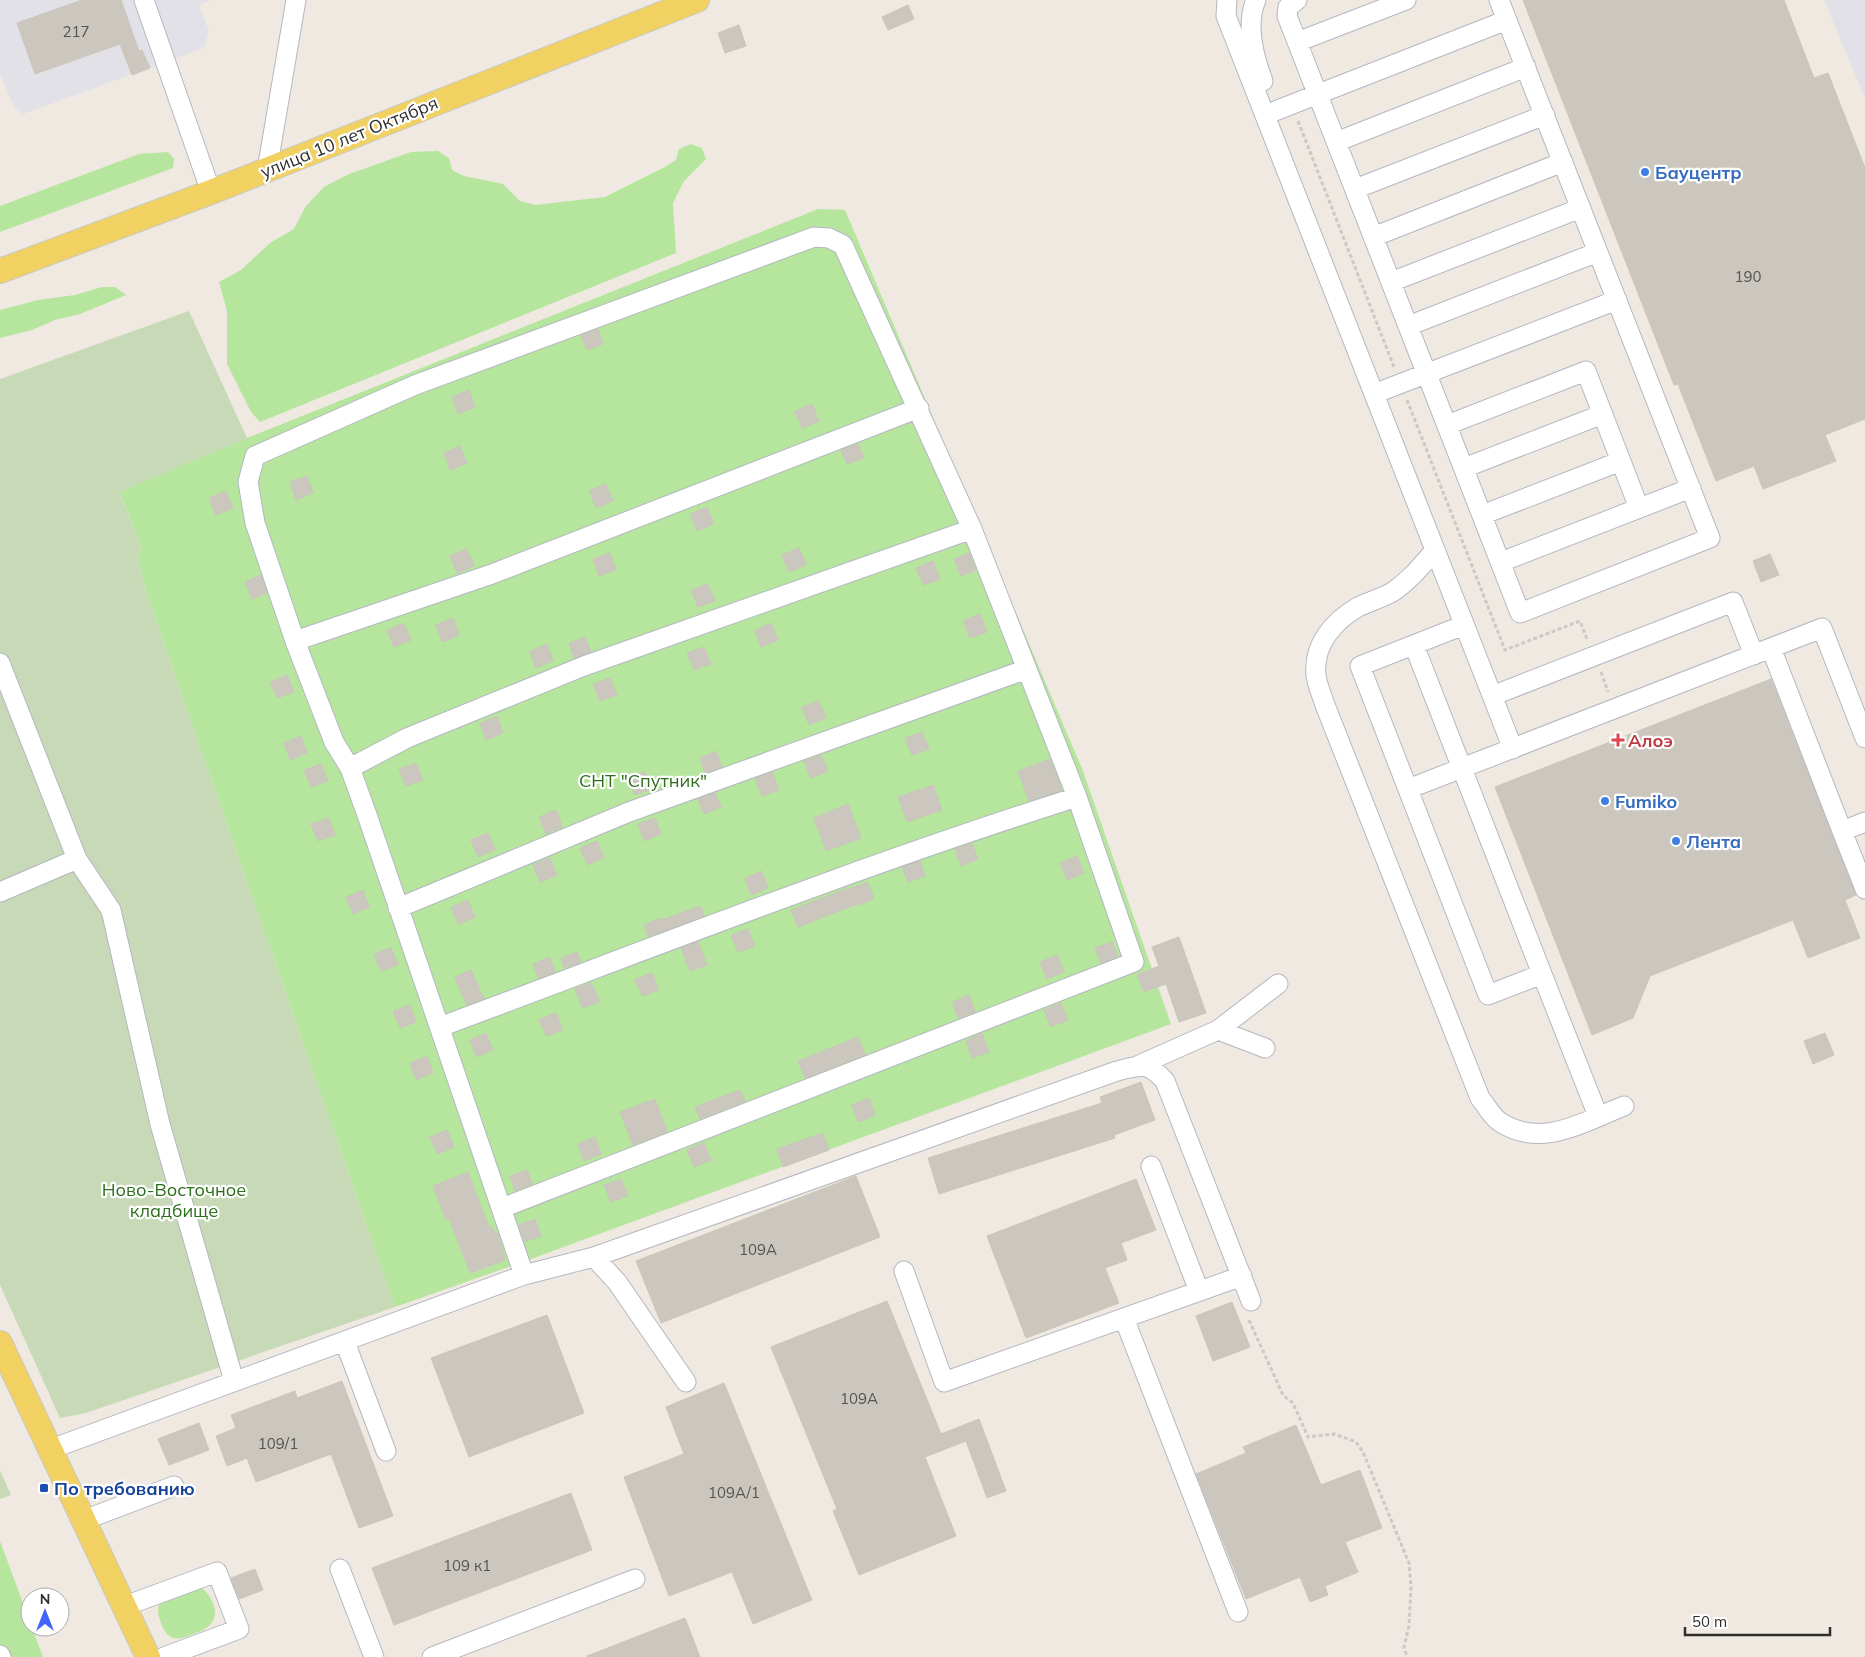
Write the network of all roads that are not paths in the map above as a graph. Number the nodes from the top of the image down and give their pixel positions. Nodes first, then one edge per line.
1 (144, 0) edge
2 (697, 0) edge
3 (1227, 0) edge
4 (1256, 0) edge
5 (1297, 0) edge
6 (1406, 0) edge
7 (1500, 0) edge
8 (298, 1) edge
9 (1507, 20) junction
10 (1297, 42) junction
11 (1526, 68) junction
12 (1317, 94) junction
13 (1275, 111) junction
14 (1545, 115) junction
15 (1336, 142) junction
16 (1563, 162) junction
17 (267, 170) junction
18 (1354, 189) junction
19 (211, 192) junction
20 (1581, 208) junction
21 (1373, 236) junction
22 (1598, 252) junction
23 (0, 271) edge
24 (1391, 282) junction
25 (1617, 300) junction
26 (1408, 326) junction
27 (1427, 374) junction
28 (1384, 390) junction
29 (919, 408) junction
30 (1602, 414) junction
31 (1447, 426) junction
32 (1621, 461) junction
33 (1464, 468) junction
34 (1691, 488) junction
35 (1639, 508) junction
36 (1482, 515) junction
37 (972, 529) junction
38 (1435, 550) junction
39 (1501, 562) junction
40 (1464, 625) junction
41 (295, 641) junction
42 (1414, 645) junction
43 (1762, 651) junction
44 (0, 663) edge
45 (1028, 668) junction
46 (1502, 692) junction
47 (1865, 738) edge
48 (1518, 747) junction
49 (350, 768) junction
50 (1462, 768) junction
51 (1408, 789) junction
52 (1077, 797) junction
53 (1865, 822) edge
54 (1842, 831) junction
55 (77, 859) junction
56 (1865, 889) edge
57 (0, 892) edge
58 (398, 908) junction
59 (1542, 974) junction
60 (1278, 984) dead end
61 (440, 1028) junction
62 (1218, 1030) junction
63 (1265, 1048) dead end
64 (1137, 1066) junction
65 (1624, 1106) dead end
66 (1598, 1116) junction
67 (1151, 1166) dead end
68 (502, 1208) junction
69 (594, 1257) junction
70 (904, 1272) dead end
71 (524, 1275) junction
72 (1242, 1276) junction
73 (1199, 1291) junction
74 (1249, 1309) road end
75 (1124, 1318) junction
76 (345, 1342) junction
77 (0, 1343) edge
78 (234, 1381) junction
79 (686, 1382) dead end
80 (51, 1448) junction
81 (386, 1452) dead end
82 (174, 1486) dead end
83 (84, 1520) junction
84 (340, 1569) dead end
85 (635, 1579) dead end
86 (125, 1606) junction
87 (1238, 1612) dead end
88 (148, 1657) edge
89 (164, 1657) edge
90 (374, 1657) edge
91 (432, 1657) edge

1 - 19 street
2 - 17 main road, улица 10 лет Октября
3 - 38 street
4 - 13 street
5 - 10 street
6 - 10 street
7 - 9 street
8 - 17 street
9 - 11 street
9 - 12 street
10 - 12 street
11 - 14 street
11 - 15 street
12 - 13 street
12 - 15 street
13 - 28 street
14 - 16 street
14 - 18 street
15 - 18 street
16 - 20 street
16 - 21 street
17 - 19 main road, улица 10 лет Октября
18 - 21 street
19 - 23 main road, улица 10 лет Октября
20 - 22 street
20 - 24 street
21 - 24 street
22 - 25 street
22 - 26 street
24 - 26 street
25 - 27 street
25 - 34 street
26 - 27 street
27 - 28 street
27 - 31 street
28 - 46 street
29 - 37 street
29 - 41 street
29 - 41 street
30 - 31 street
30 - 32 street
30 - 33 street
31 - 33 street
32 - 35 street
32 - 36 street
33 - 36 street
34 - 35 street
34 - 39 street
35 - 39 street
36 - 39 street
37 - 45 street
37 - 49 street
38 - 40 street
38 - 66 street
40 - 42 street
40 - 48 street
41 - 49 street
42 - 50 street
42 - 51 street
43 - 46 street
43 - 47 street
43 - 48 street
43 - 54 street
44 - 55 street
45 - 52 street
45 - 58 street
46 - 48 street
48 - 50 street
49 - 58 street
50 - 51 street
50 - 59 street
51 - 59 street
52 - 61 street
52 - 68 street
53 - 54 street
54 - 56 street
55 - 57 street
55 - 78 street
58 - 61 street
59 - 66 street
60 - 62 street
61 - 68 street
62 - 63 street
62 - 64 street
64 - 69 street
64 - 72 street
65 - 66 street
67 - 73 street
68 - 71 street
69 - 71 street
69 - 79 street
70 - 75 street
71 - 76 street
72 - 73 street
72 - 74 street
73 - 75 street
75 - 87 street
76 - 78 street
76 - 81 street
77 - 80 main road
78 - 80 street
80 - 83 main road
82 - 83 street
83 - 86 main road
84 - 90 street
85 - 91 street
86 - 88 main road
86 - 89 street

